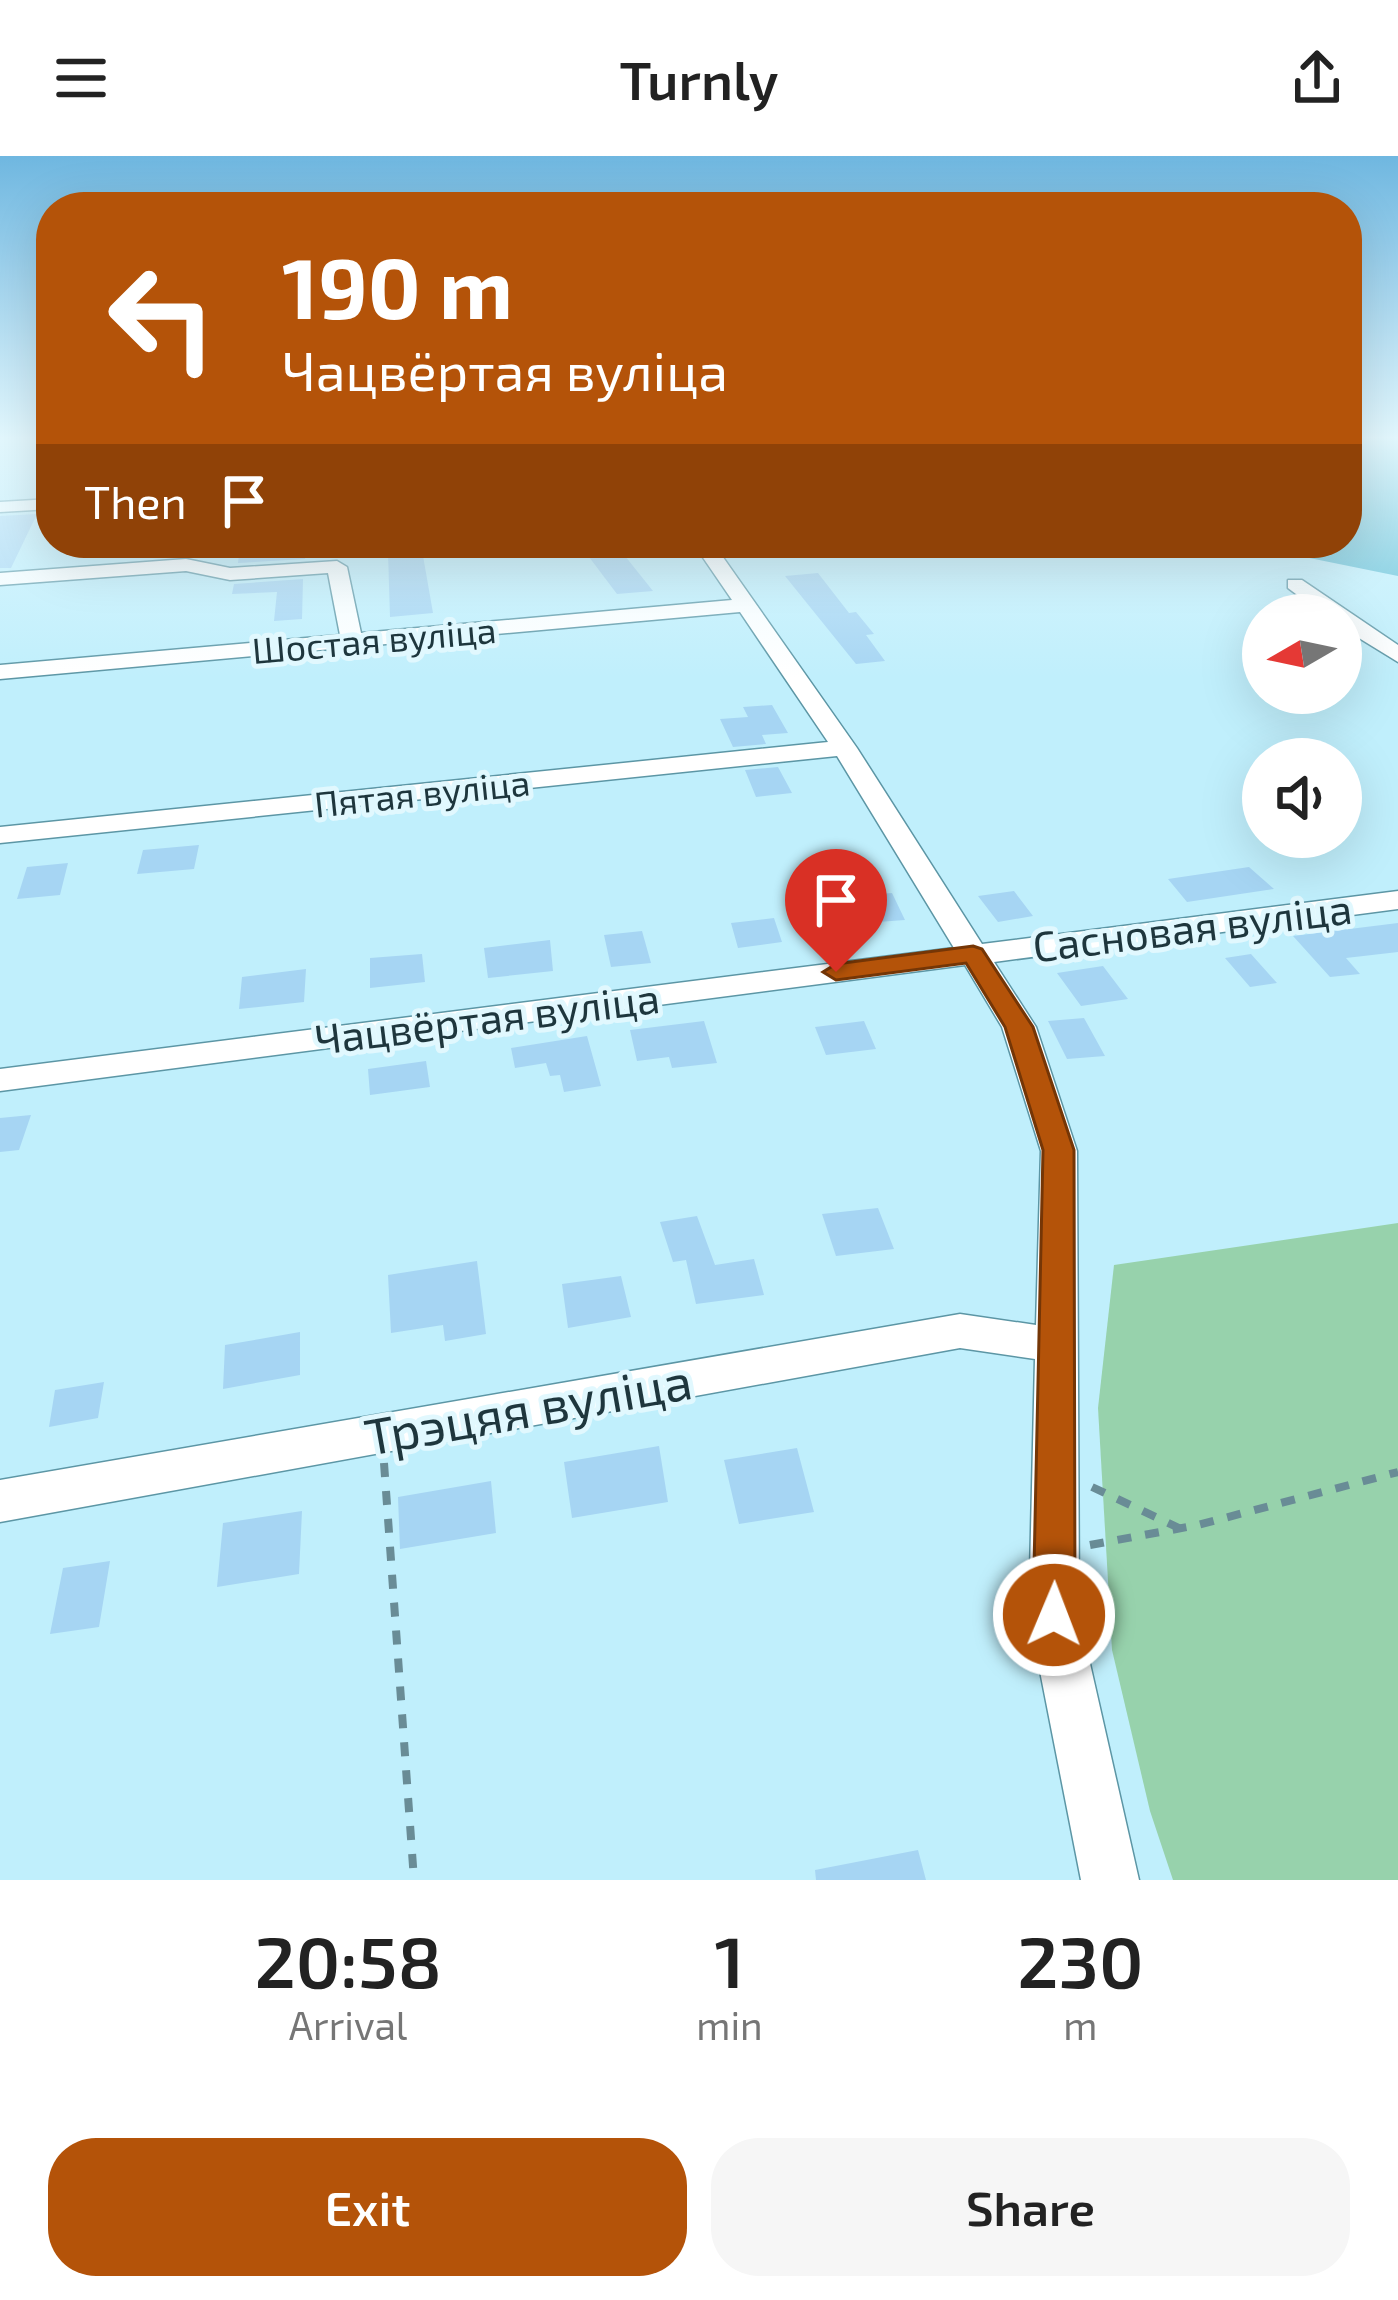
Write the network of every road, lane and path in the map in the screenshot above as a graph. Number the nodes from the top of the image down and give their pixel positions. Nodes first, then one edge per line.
1 (715, 558) edge
2 (0, 579) edge
3 (1295, 584) dead end
4 (1309, 594) edge
5 (748, 605) junction
6 (1362, 631) edge
7 (352, 641) junction
8 (1398, 655) edge
9 (0, 672) edge
10 (844, 748) junction
11 (0, 836) edge
12 (1398, 900) edge
13 (973, 954) junction
14 (0, 1080) edge
15 (1057, 1346) junction
16 (381, 1433) junction
17 (1056, 1448) junction
18 (1398, 1472) edge
19 (0, 1501) edge
20 (1180, 1528) junction
21 (1055, 1551) junction
22 (414, 1880) edge
23 (1110, 1880) edge

1 - 5 street, Сасновая вуліца
2 - 7 street
3 - 4 street
5 - 7 street, Шостая вуліца
5 - 10 street, Сасновая вуліца
6 - 8 street
7 - 9 street, Шостая вуліца
10 - 11 street, Пятая вуліца
10 - 13 street, Сасновая вуліца
12 - 13 street, Сасновая вуліца
13 - 14 street, Чацвёртая вуліца
13 - 15 street
15 - 16 street, Трэцяя вуліца
15 - 17 street
16 - 19 street, Трэцяя вуліца
16 - 22 path
17 - 20 path
17 - 21 street
18 - 20 path
20 - 21 path
21 - 23 street

